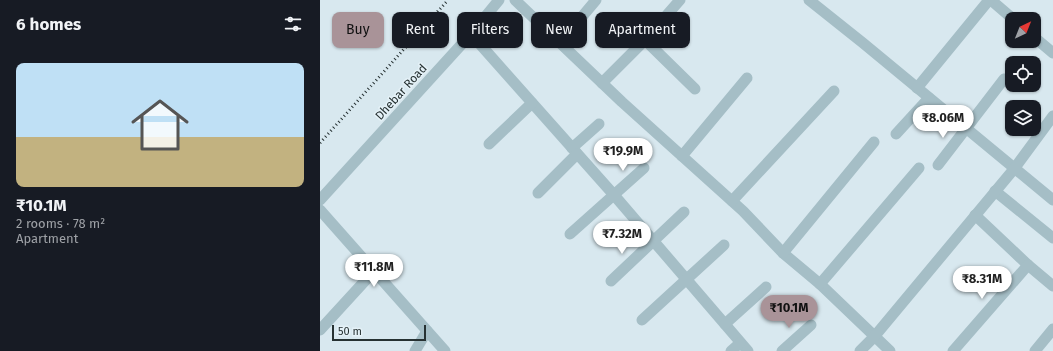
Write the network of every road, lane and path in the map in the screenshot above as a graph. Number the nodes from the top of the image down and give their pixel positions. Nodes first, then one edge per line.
1 (499, 0) edge
2 (515, 0) edge
3 (596, 0) edge
4 (680, 0) edge
5 (808, 0) edge
6 (990, 0) edge
7 (489, 12) edge
8 (586, 12) edge
9 (670, 12) edge
10 (1005, 12) edge
11 (531, 15) edge
12 (1041, 43) edge
13 (458, 48) edge
14 (483, 48) edge
15 (565, 48) edge
16 (637, 48) edge
17 (653, 48) edge
18 (1053, 53) edge
19 (747, 78) dead end
20 (1004, 79) dead end
21 (602, 83) junction
22 (917, 88) junction
23 (695, 89) dead end
24 (834, 91) dead end
25 (929, 98) junction
26 (532, 103) junction
27 (1053, 116) edge
28 (599, 124) dead end
29 (967, 128) junction
30 (896, 134) dead end
31 (874, 142) dead end
32 (489, 144) dead end
33 (574, 151) junction
34 (682, 156) junction
35 (938, 165) dead end
36 (644, 168) dead end
37 (919, 168) dead end
38 (1014, 169) junction
39 (995, 191) junction
40 (538, 192) dead end
41 (614, 196) junction
42 (320, 200) edge
43 (1053, 200) edge
44 (732, 201) junction
45 (320, 210) edge
46 (684, 212) dead end
47 (975, 215) junction
48 (570, 234) dead end
49 (1053, 238) edge
50 (653, 242) junction
51 (724, 245) dead end
52 (784, 253) junction
53 (1028, 265) junction
54 (374, 271) junction
55 (686, 279) junction
56 (611, 281) dead end
57 (820, 284) junction
58 (1053, 286) edge
59 (766, 287) dead end
60 (642, 320) dead end
61 (725, 324) junction
62 (811, 325) dead end
63 (1053, 329) edge
64 (320, 330) edge
65 (427, 331) junction
66 (874, 337) junction
67 (744, 347) edge
68 (415, 351) edge
69 (445, 351) edge
70 (730, 351) edge
71 (782, 351) edge
72 (860, 351) edge
73 (890, 351) edge
74 (953, 351) edge
75 (1035, 351) edge

1 - 7 street, Dhebar Road
2 - 11 street
3 - 8 street
4 - 9 street
5 - 22 street
6 - 10 street
6 - 22 street
12 - 18 street
13 - 42 street, Dhebar Road
14 - 26 street
15 - 21 street
16 - 21 street
17 - 23 street
19 - 34 street
20 - 29 street
21 - 34 street
22 - 25 street
24 - 44 street
25 - 29 street
25 - 30 street
26 - 32 street
26 - 33 street
27 - 38 street
28 - 33 street
29 - 35 street
29 - 38 street
31 - 52 street
33 - 40 street
33 - 41 street
34 - 44 street
36 - 41 street
37 - 57 street
38 - 39 street
38 - 43 street
39 - 47 street
39 - 49 street
41 - 48 street
41 - 50 street
44 - 52 street
45 - 54 street
46 - 50 street
47 - 53 street
47 - 66 street
50 - 55 street
50 - 56 street
51 - 55 street
52 - 57 street
53 - 58 street
53 - 74 street
54 - 64 street
54 - 65 street
55 - 60 street
55 - 61 street
57 - 66 street
59 - 61 street
61 - 67 street
62 - 71 street
63 - 75 street
65 - 68 street
65 - 69 street
66 - 72 street
66 - 73 street
67 - 70 street

